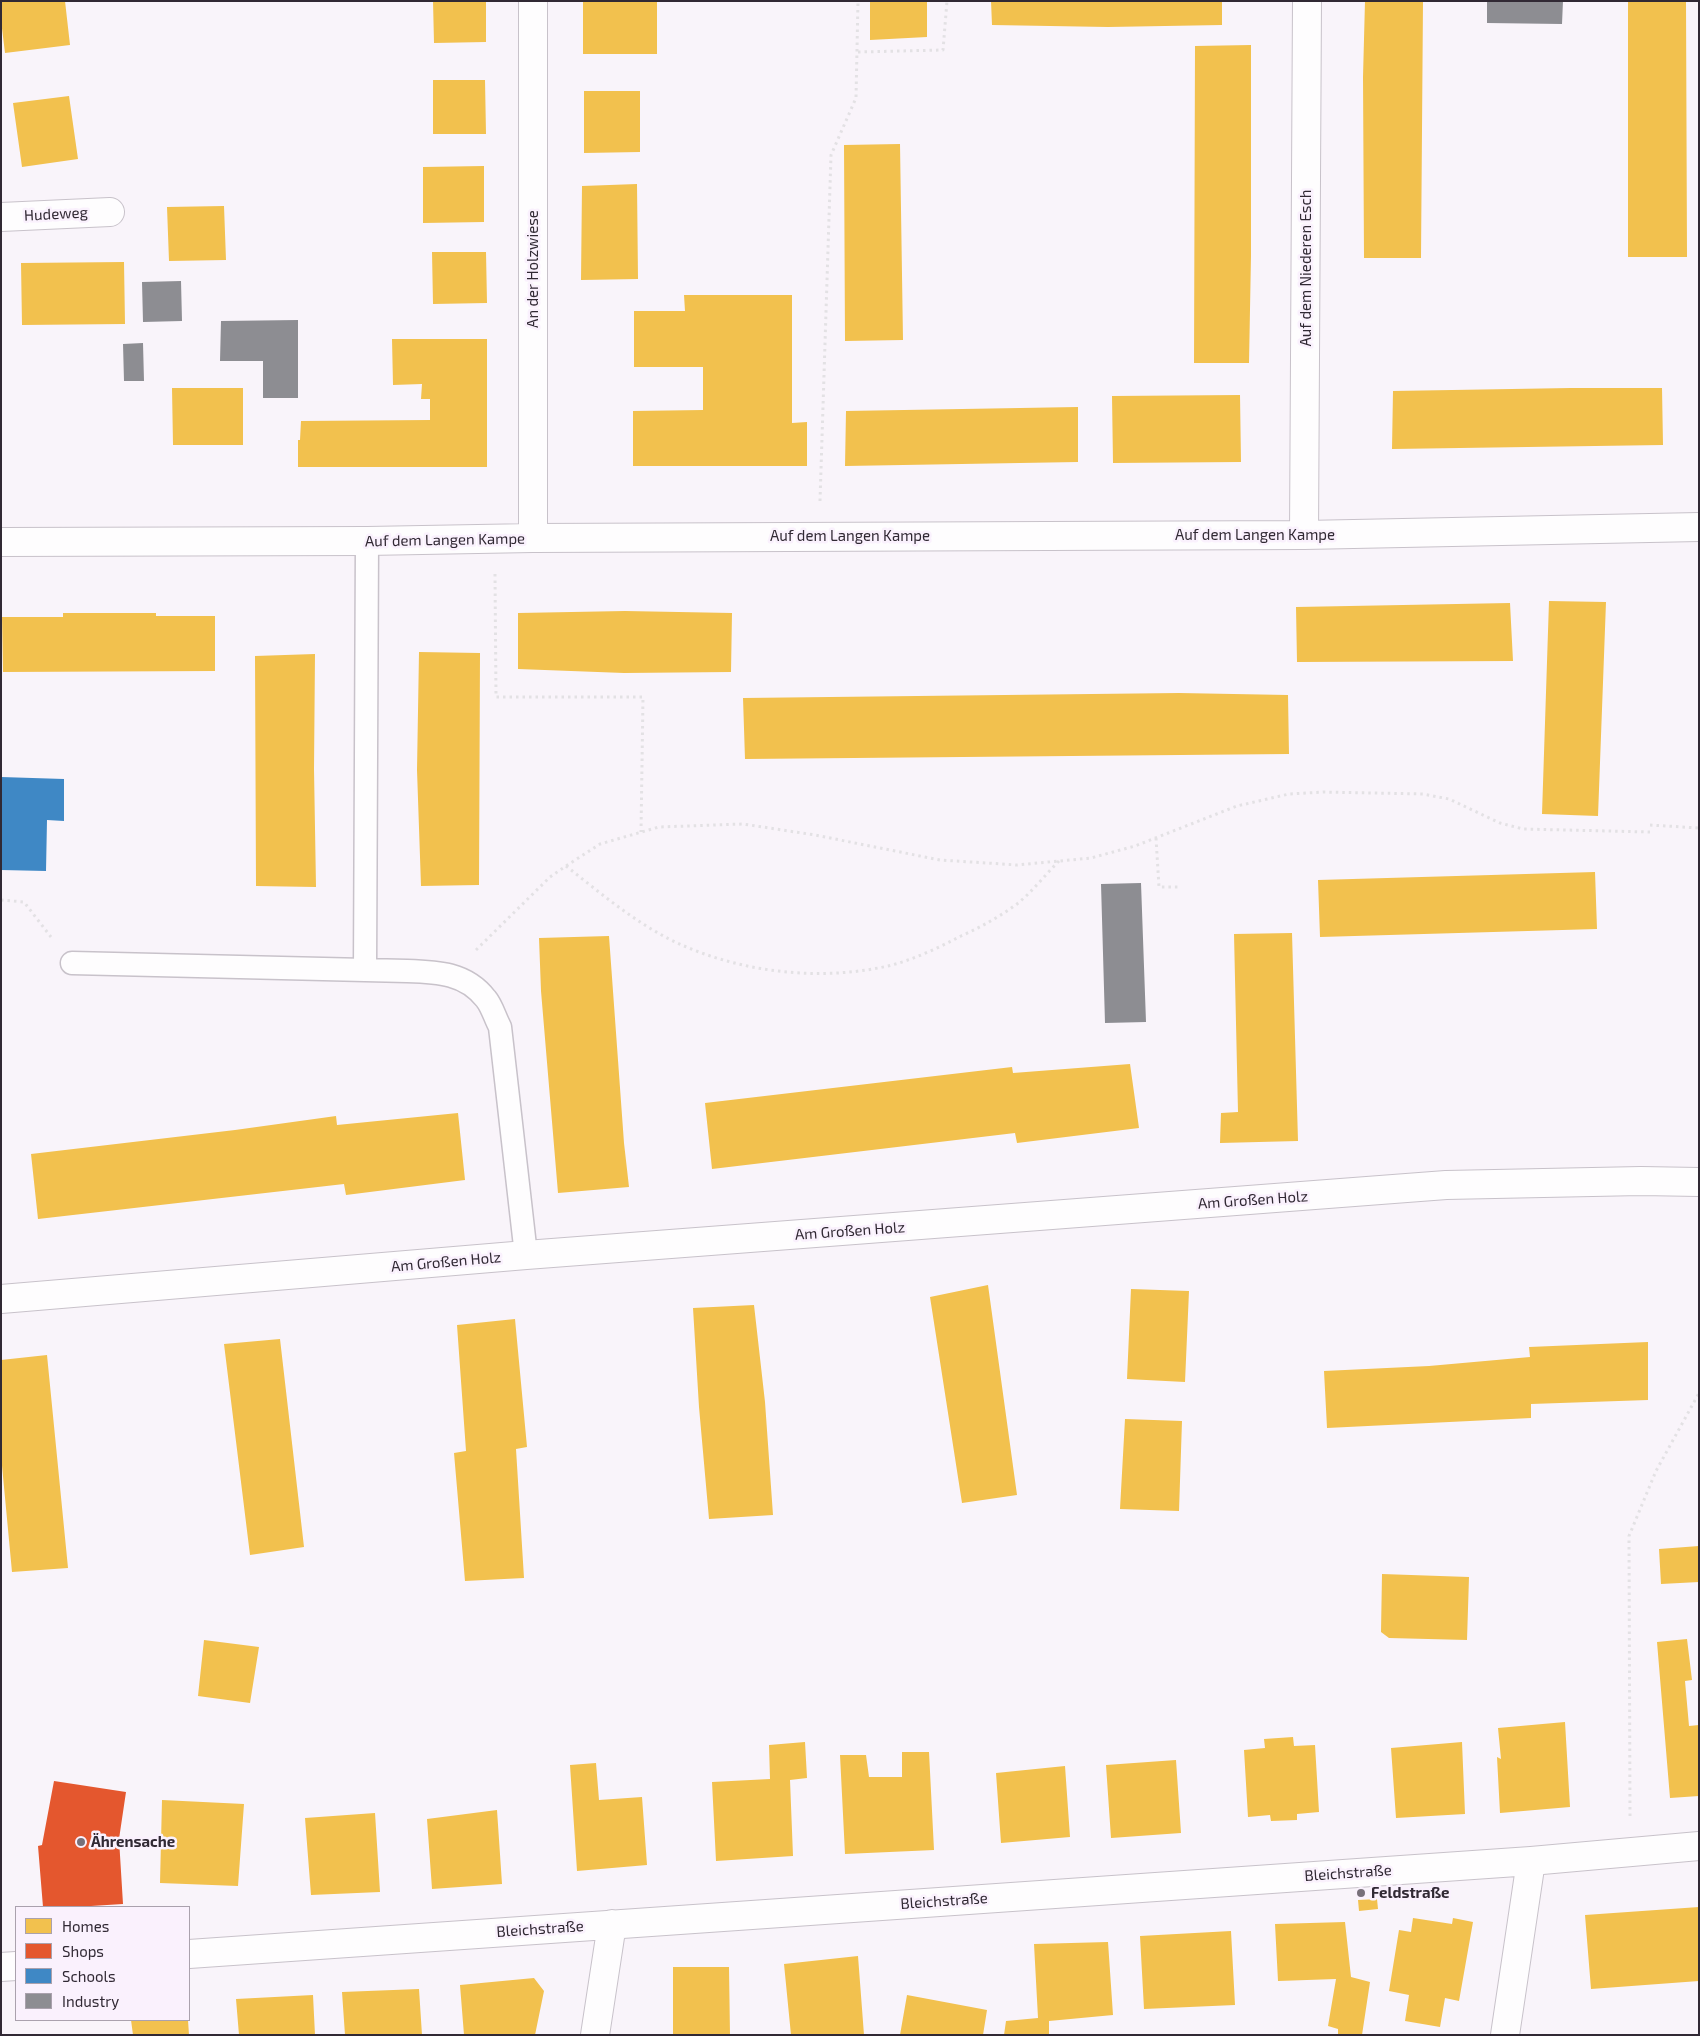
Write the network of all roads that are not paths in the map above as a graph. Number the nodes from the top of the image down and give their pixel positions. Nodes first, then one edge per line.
1 (533, 1) edge
2 (1307, 1) edge
3 (110, 212) dead end
4 (1, 216) edge
5 (1699, 527) edge
6 (1304, 535) junction
7 (533, 538) junction
8 (367, 541) junction
9 (1, 542) edge
10 (72, 963) road end
11 (364, 970) junction
12 (1699, 1182) edge
13 (526, 1255) junction
14 (1, 1299) edge
15 (1699, 1846) edge
16 (1531, 1861) junction
17 (612, 1924) junction
18 (190, 1954) edge
19 (15, 1966) edge
20 (1, 1967) edge
21 (595, 2035) edge
22 (1505, 2035) edge

1 - 7 street, An der Holzwiese
2 - 6 street, Auf dem Niederen Esch
3 - 4 street, Hudeweg
5 - 6 street, Auf dem Langen Kampe
6 - 7 street, Auf dem Langen Kampe
7 - 8 street, Auf dem Langen Kampe
8 - 9 street, Auf dem Langen Kampe
8 - 11 lane
10 - 11 lane
11 - 13 lane
12 - 13 street, Am Großen Holz
13 - 14 street, Am Großen Holz
15 - 16 street, Bleichstraße
16 - 17 street, Bleichstraße
16 - 22 street
17 - 18 street, Bleichstraße
17 - 21 street
19 - 20 street

